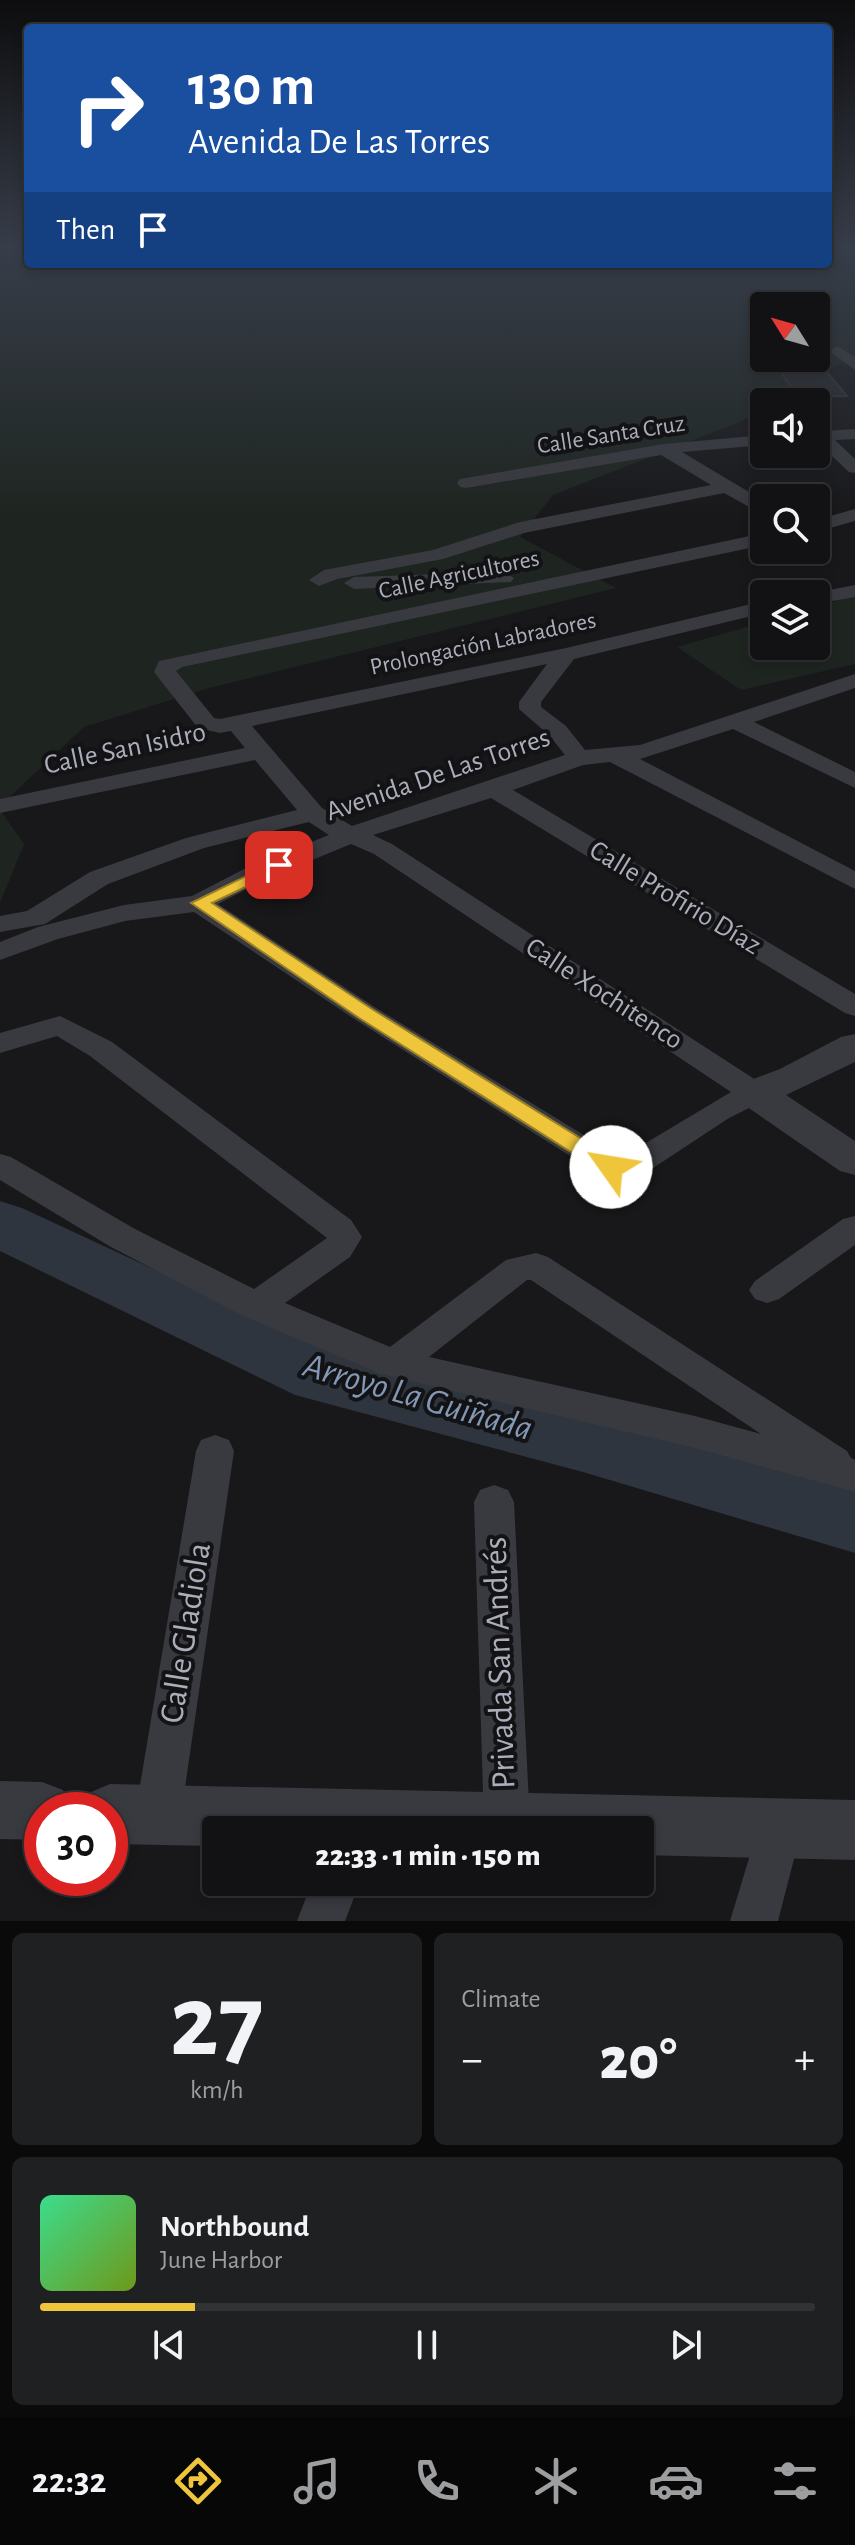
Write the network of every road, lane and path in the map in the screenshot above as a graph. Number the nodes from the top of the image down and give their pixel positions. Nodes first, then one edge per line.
1 (837, 350) dead end
2 (855, 365) edge
3 (855, 434) edge
4 (830, 435) edge
5 (750, 441) edge
6 (830, 446) edge
7 (664, 449) junction
8 (855, 468) edge
9 (466, 483) dead end
10 (727, 487) junction
11 (750, 501) edge
12 (855, 515) edge
13 (830, 522) edge
14 (750, 542) edge
15 (543, 584) junction
16 (855, 591) edge
17 (830, 595) edge
18 (750, 610) edge
19 (566, 654) junction
20 (855, 681) edge
21 (823, 692) junction
22 (855, 706) edge
23 (734, 721) junction
24 (237, 723) junction
25 (212, 725) joint
26 (263, 751) junction
27 (616, 756) junction
28 (579, 758) junction
29 (855, 781) edge
30 (494, 789) junction
31 (0, 806) edge
32 (313, 813) junction
33 (349, 835) junction
34 (855, 881) edge
35 (199, 903) junction
36 (0, 924) edge
37 (42, 926) junction
38 (0, 952) edge
39 (855, 1007) edge
40 (0, 1043) edge
41 (855, 1046) edge
42 (754, 1093) junction
43 (855, 1161) edge
44 (0, 1165) edge
45 (855, 1228) edge
46 (767, 1290) dead end
47 (256, 1306) junction
48 (394, 1364) junction
49 (215, 1451) dead end
50 (854, 1475) edge
51 (494, 1502) dead end
52 (0, 1810) edge
53 (24, 1811) edge
54 (134, 1814) edge
55 (507, 1816) edge
56 (202, 1818) edge
57 (654, 1826) edge
58 (779, 1828) junction
59 (855, 1830) edge
60 (331, 1896) edge
61 (321, 1921) edge
62 (754, 1921) edge

1 - 2 street
3 - 4 street
5 - 7 street, Calle Santa Cruz
6 - 8 street
7 - 9 street, Calle Santa Cruz
7 - 10 street
10 - 11 street
10 - 15 street
12 - 13 street
14 - 15 street, Calle Agricultores
15 - 25 street, Calle Agricultores
16 - 17 street
18 - 19 street, Prolongación Labradores
19 - 24 street, Prolongación Labradores
19 - 28 street
20 - 21 street, Avenida De Las Torres
21 - 22 street
21 - 23 street, Avenida De Las Torres
23 - 27 street, Avenida De Las Torres
23 - 29 street
24 - 25 street, Prolongación Labradores
24 - 26 street, Calle Xochitenco
26 - 31 street, Calle San Isidro
26 - 32 street, Calle Xochitenco
27 - 28 street, Avenida De Las Torres
27 - 34 street
28 - 30 street, Avenida De Las Torres
30 - 33 street, Avenida De Las Torres
30 - 39 street, Calle Profirio Díaz
32 - 33 street, Calle Xochitenco
32 - 37 street
33 - 35 street, Avenida De Las Torres
33 - 42 street, Calle Xochitenco
35 - 37 street, Avenida De Las Torres
35 - 42 street
36 - 37 street
37 - 38 street, Avenida De Las Torres
40 - 47 street
41 - 42 street
42 - 43 street, Calle Xochitenco
44 - 47 street
45 - 46 street
47 - 48 street
48 - 50 street
48 - 50 street
49 - 54 street, Calle Gladiola
51 - 55 street, Privada San Andrés
52 - 53 street
54 - 56 street
57 - 58 street
58 - 59 street
58 - 62 street
60 - 61 street

